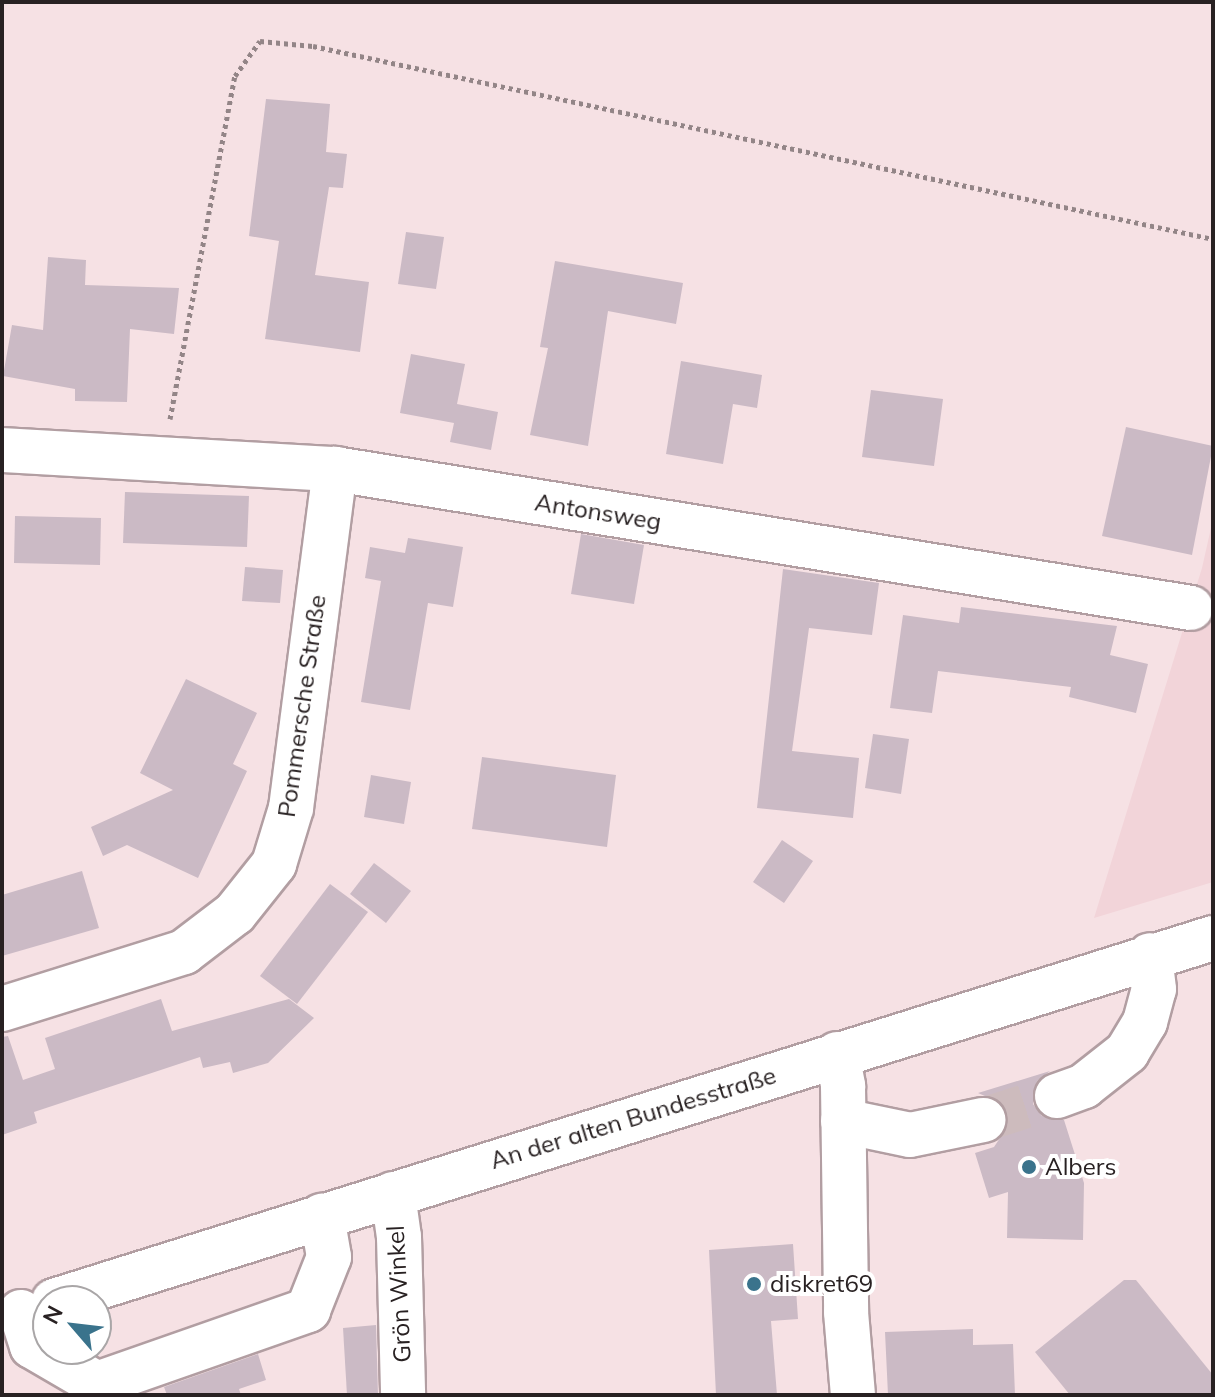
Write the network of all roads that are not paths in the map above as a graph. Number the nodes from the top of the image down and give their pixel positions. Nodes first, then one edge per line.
1 (2, 450) edge
2 (335, 469) junction
3 (1191, 608) dead end
4 (1213, 938) edge
5 (1150, 955) junction
6 (2, 1009) edge
7 (837, 1054) junction
8 (1057, 1096) tunnel mouth
9 (983, 1120) tunnel mouth
10 (843, 1121) junction
11 (393, 1194) junction
12 (322, 1216) junction
13 (31, 1308) edge
14 (403, 1395) edge
15 (853, 1395) edge

1 - 2 street, Antonsweg
2 - 3 street, Antonsweg
2 - 6 street, Pommersche Straße
4 - 5 street, An der alten Bundesstraße
5 - 7 street, An der alten Bundesstraße
5 - 8 street
7 - 10 street
7 - 11 street, An der alten Bundesstraße
9 - 10 street
10 - 15 street
11 - 12 street, An der alten Bundesstraße
11 - 14 street, Grön Winkel
12 - 13 street, An der alten Bundesstraße
12 - 13 street

